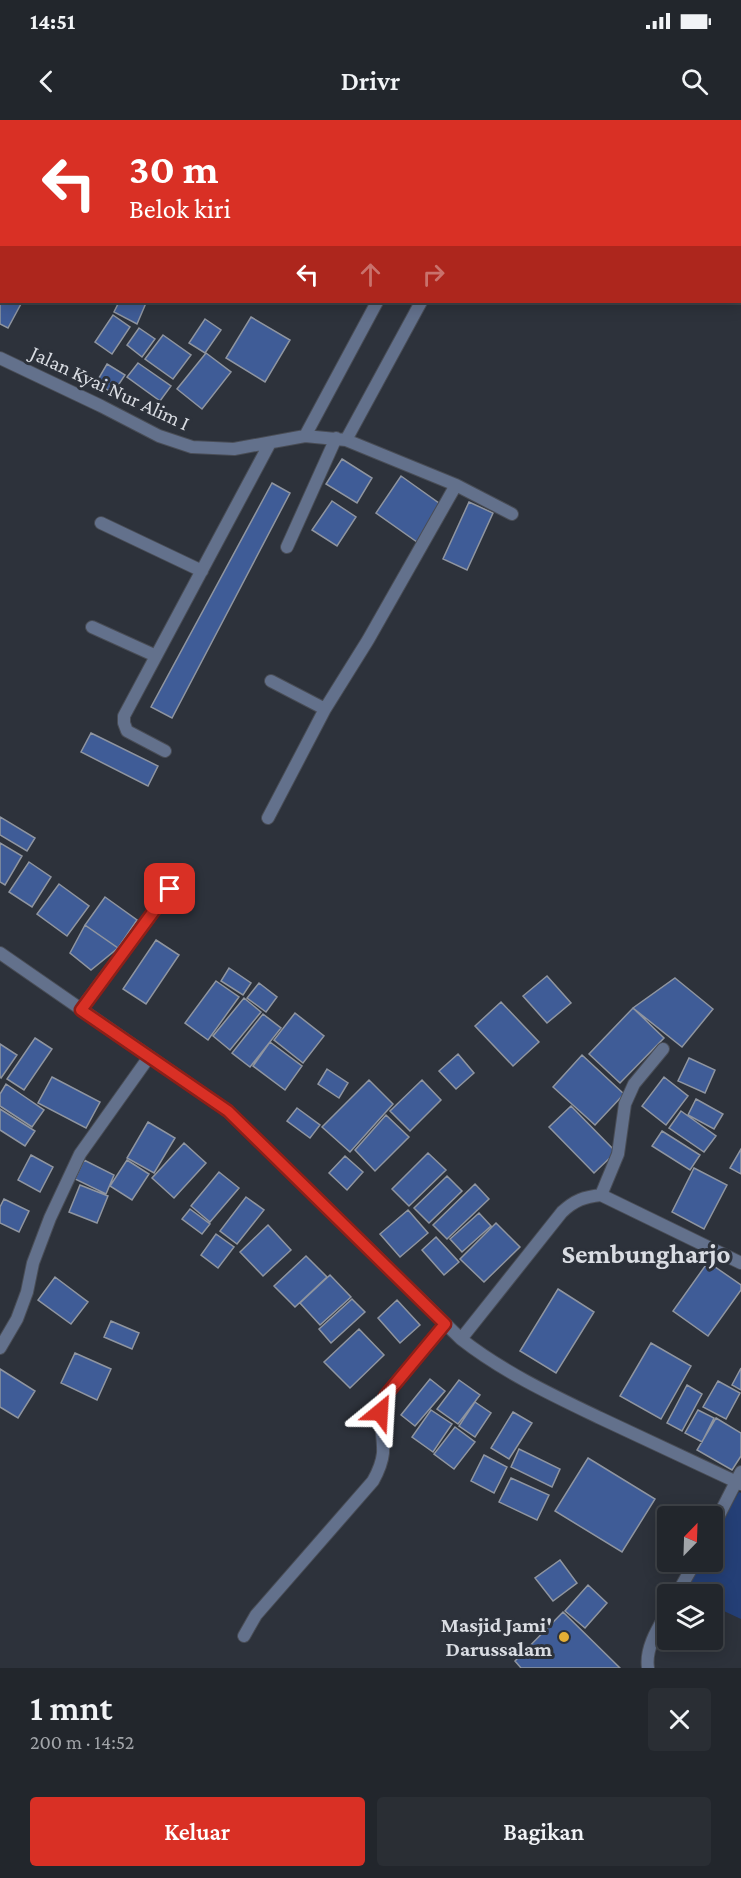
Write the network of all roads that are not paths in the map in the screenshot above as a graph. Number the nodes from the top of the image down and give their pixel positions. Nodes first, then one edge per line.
1 (376, 303) edge
2 (419, 303) edge
3 (0, 358) edge
4 (305, 436) junction
5 (341, 439) junction
6 (270, 443) junction
7 (456, 485) junction
8 (512, 514) dead end
9 (101, 523) dead end
10 (287, 547) dead end
11 (202, 571) junction
12 (92, 627) dead end
13 (156, 656) junction
14 (271, 681) dead end
15 (325, 710) junction
16 (165, 751) dead end
17 (268, 818) dead end
18 (183, 872) dead end
19 (0, 953) edge
20 (81, 1010) junction
21 (663, 1049) dead end
22 (149, 1057) junction
23 (601, 1195) junction
24 (741, 1263) edge
25 (445, 1324) junction
26 (460, 1339) junction
27 (0, 1348) edge
28 (739, 1480) edge
29 (723, 1509) edge
30 (657, 1630) edge
31 (244, 1636) dead end
32 (648, 1668) edge

1 - 4 street
2 - 5 street
3 - 6 street, Jalan Kyai Nur Alim I
4 - 5 street, Jalan Kyai Nur Alim I
4 - 6 street, Jalan Kyai Nur Alim I
5 - 7 street, Jalan Kyai Nur Alim I
5 - 10 street
6 - 11 street
7 - 8 street, Jalan Kyai Nur Alim I
7 - 15 street
9 - 11 street
11 - 13 street
12 - 13 street
13 - 16 street
14 - 15 street
15 - 17 street
18 - 20 street
19 - 20 street
20 - 22 street
21 - 23 street
22 - 25 street
22 - 27 street
23 - 24 street
23 - 26 street
25 - 26 street
25 - 31 street
26 - 28 street
28 - 29 street
30 - 32 street

